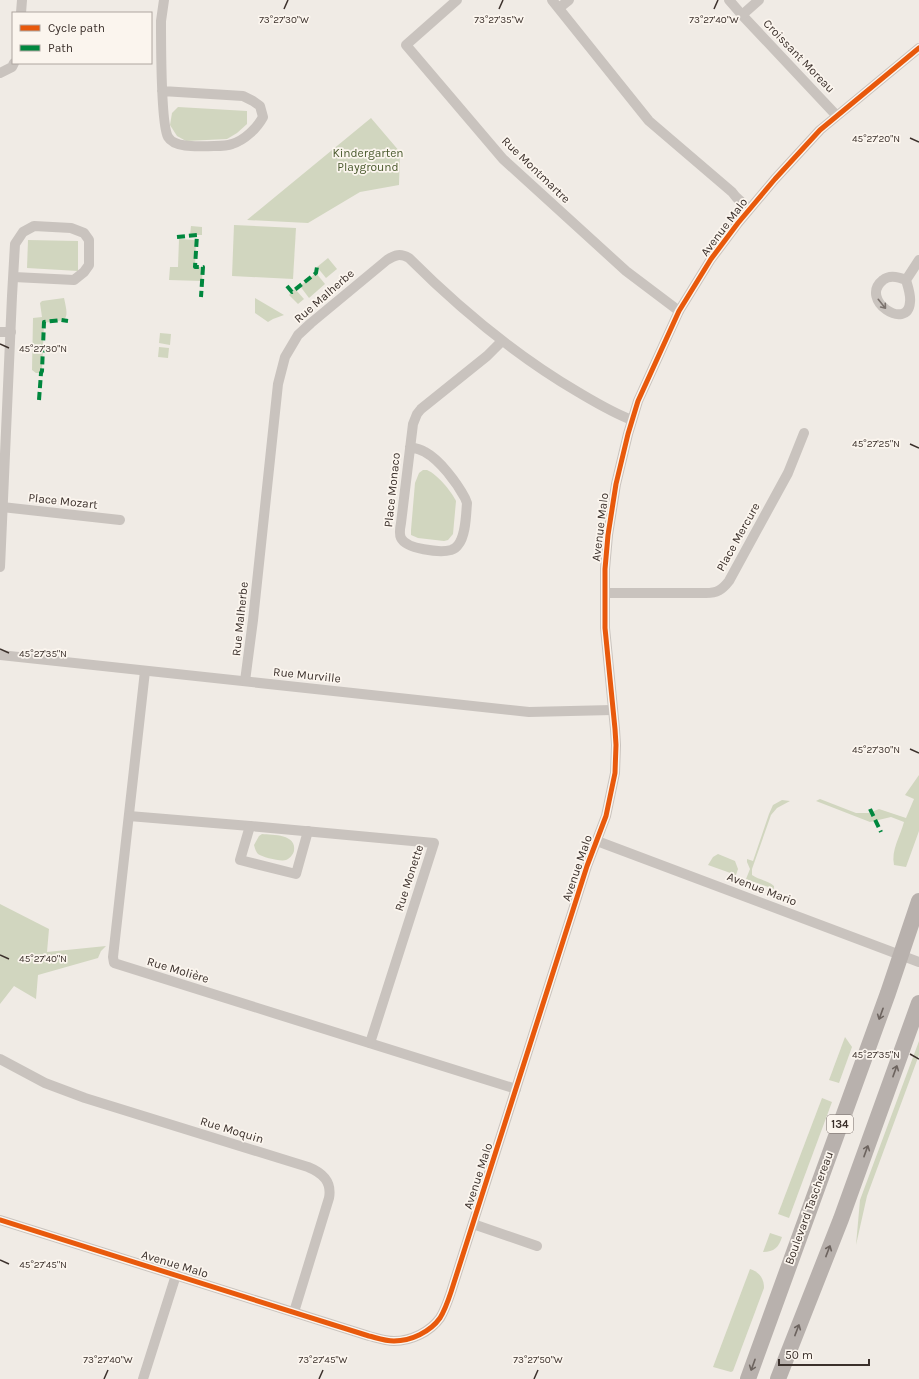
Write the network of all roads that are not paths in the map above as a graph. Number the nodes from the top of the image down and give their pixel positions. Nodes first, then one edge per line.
1 (22, 0) edge
2 (164, 0) edge
3 (457, 0) edge
4 (552, 0) edge
5 (569, 0) edge
6 (729, 0) edge
7 (759, 0) edge
8 (559, 8) junction
9 (21, 12) edge
10 (742, 16) junction
11 (919, 48) edge
12 (14, 64) edge
13 (0, 73) edge
14 (162, 91) junction
15 (836, 115) junction
16 (749, 209) junction
17 (919, 260) edge
18 (14, 277) junction
19 (906, 280) dead end
20 (679, 311) junction
21 (0, 332) edge
22 (11, 332) junction
23 (502, 340) junction
24 (632, 420) junction
25 (804, 433) dead end
26 (410, 447) junction
27 (2, 507) junction
28 (120, 520) dead end
29 (0, 567) edge
30 (605, 593) junction
31 (0, 655) edge
32 (146, 671) junction
33 (246, 681) junction
34 (612, 710) junction
35 (129, 816) junction
36 (250, 826) junction
37 (308, 831) junction
38 (597, 841) junction
39 (919, 901) edge
40 (901, 955) junction
41 (919, 962) edge
42 (919, 1003) edge
43 (370, 1043) junction
44 (0, 1059) edge
45 (516, 1089) junction
46 (0, 1220) edge
47 (473, 1224) junction
48 (537, 1246) dead end
49 (176, 1275) junction
50 (294, 1312) junction
51 (143, 1379) edge
52 (748, 1379) edge
53 (778, 1379) edge

1 - 9 street
2 - 14 street
3 - 20 street, Rue Montmartre
4 - 8 street
5 - 8 street
6 - 10 street, Croissant Moreau
7 - 10 street
8 - 16 street
10 - 15 street, Croissant Moreau
11 - 15 street, Avenue Malo
12 - 13 street
14 - 14 street
15 - 16 street, Avenue Malo
16 - 20 street, Avenue Malo
17 - 19 street
18 - 18 street
18 - 22 street
20 - 24 street, Avenue Malo
21 - 22 street
22 - 27 street
23 - 24 street, Rue Malherbe
23 - 26 street, Place Monaco
23 - 33 street, Rue Malherbe
24 - 30 street, Avenue Malo
25 - 30 street, Place Mercure
26 - 26 street, Place Monaco
27 - 28 street, Place Mozart
27 - 29 street
30 - 34 street, Avenue Malo
31 - 32 street, Rue Murville
32 - 33 street, Rue Murville
32 - 35 street, Rue Molière
33 - 34 street, Rue Murville
34 - 38 street, Avenue Malo
35 - 36 street, Rue Monette
35 - 43 street, Rue Molière
36 - 37 street, Rue Monette
36 - 37 street
37 - 43 street, Rue Monette
38 - 40 street, Avenue Mario
38 - 45 street, Avenue Malo
39 - 40 main road, Boulevard Taschereau / 134
40 - 41 street, Avenue Mario
40 -> 52 main road, Boulevard Taschereau / 134
53 -> 42 main road, 134
43 - 45 street, Rue Molière
44 - 50 street, Rue Moquin
45 - 47 street, Avenue Malo
46 - 49 street, Avenue Malo
47 - 48 street, Avenue Malo
47 - 50 street, Avenue Malo
49 - 50 street, Avenue Malo
49 - 51 street

